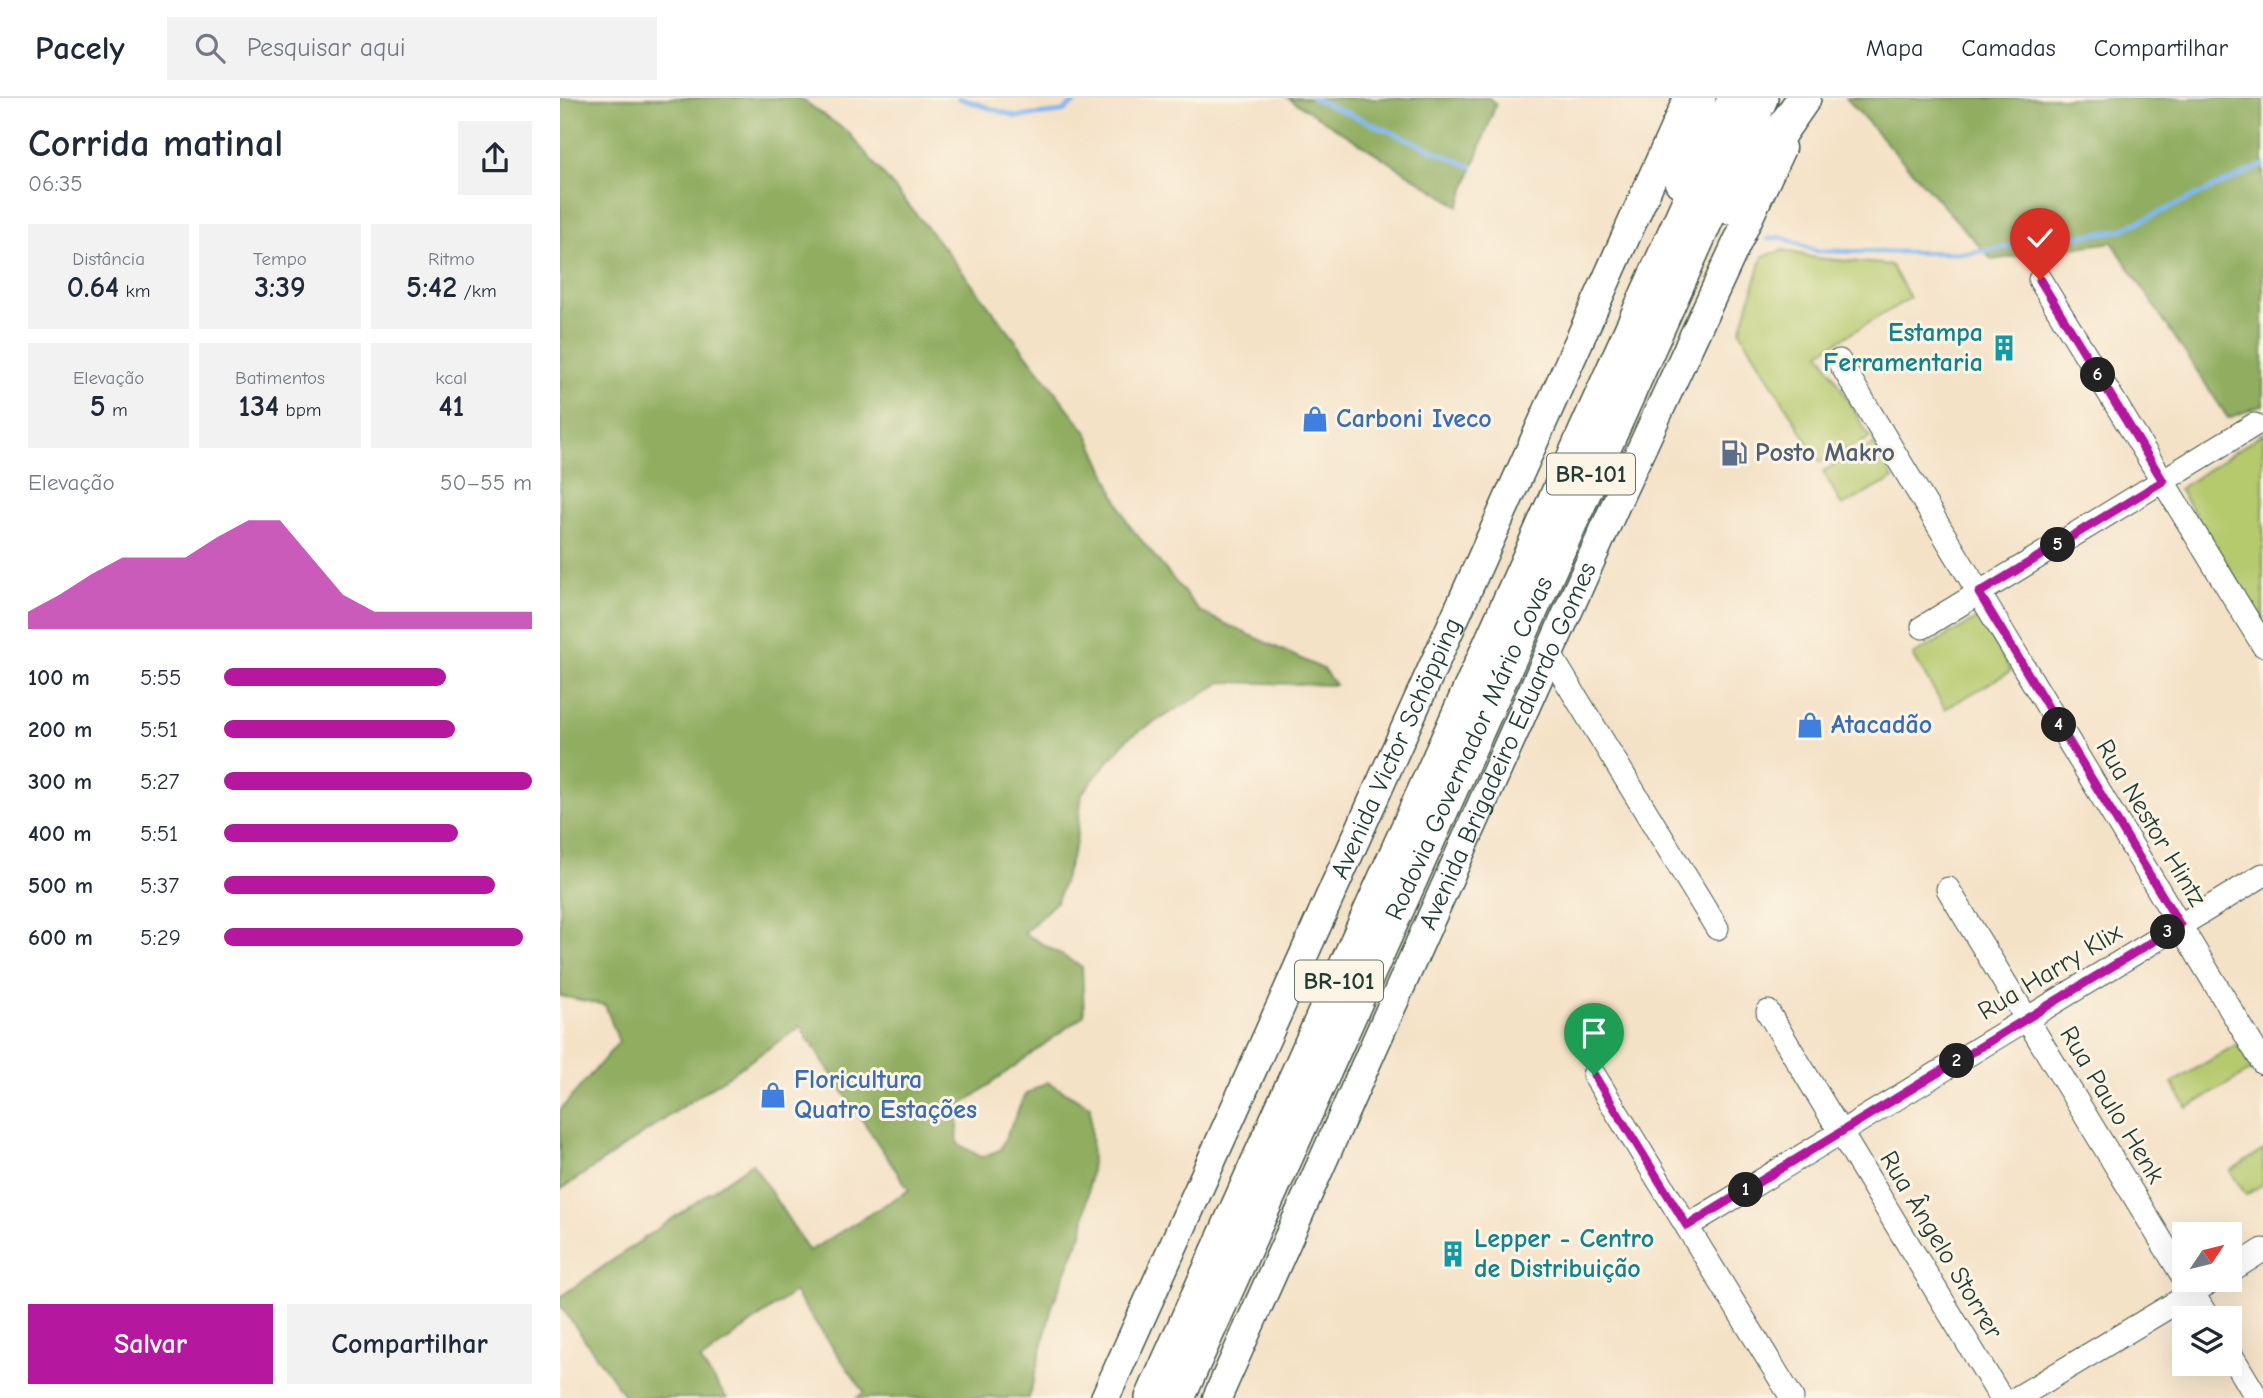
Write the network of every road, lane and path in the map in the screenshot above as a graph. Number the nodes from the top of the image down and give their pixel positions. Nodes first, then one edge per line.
1 (1688, 98) edge
2 (1699, 98) edge
3 (1735, 98) edge
4 (1761, 98) edge
5 (1804, 98) edge
6 (1674, 260) junction
7 (2040, 280) dead end
8 (1839, 361) dead end
9 (2254, 425) dead end
10 (2163, 481) junction
11 (1979, 593) junction
12 (1923, 627) dead end
13 (2263, 645) edge
14 (1549, 653) junction
15 (2263, 875) edge
16 (1948, 889) dead end
17 (2180, 925) junction
18 (1717, 928) dead end
19 (1768, 1012) dead end
20 (2027, 1019) junction
21 (2263, 1063) edge
22 (1594, 1075) dead end
23 (1840, 1133) junction
24 (1687, 1226) junction
25 (2263, 1251) edge
26 (2172, 1258) edge
27 (2242, 1263) edge
28 (2174, 1292) edge
29 (2242, 1373) edge
30 (1105, 1398) edge
31 (1152, 1398) edge
32 (1178, 1398) edge
33 (1217, 1398) edge
34 (1792, 1398) edge
35 (2001, 1398) edge
36 (2017, 1398) edge
37 (2257, 1398) edge

1 - 30 main road, Avenida Victor Schöpping
2 - 6 highway
3 - 6 highway, Rodovia Governador Mário Covas / BR-101
4 - 6 highway, Rodovia Governador Mário Covas / BR-101
5 - 6 highway
5 - 14 main road, Avenida Brigadeiro Eduardo Gomes
6 - 31 highway, Rodovia Governador Mário Covas / BR-101
6 - 32 highway, Rodovia Governador Mário Covas / BR-101
7 - 10 street
8 - 11 street, Rua Nestor Hintz
9 - 10 street
10 - 11 street
10 - 13 street
11 - 12 street
11 - 17 street, Rua Nestor Hintz
14 - 18 street
14 - 33 main road, Avenida Brigadeiro Eduardo Gomes
15 - 17 street, Rua Harry Klix
16 - 20 street, Rua Paulo Henk
17 - 20 street, Rua Harry Klix
17 - 21 street, Rua Nestor Hintz
19 - 23 street, Rua Ângelo Storrer
20 - 23 street, Rua Harry Klix
20 - 26 street, Rua Paulo Henk
22 - 24 street
23 - 24 street, Rua Harry Klix
23 - 35 street, Rua Ângelo Storrer
24 - 34 street
25 - 27 street
28 - 36 street
29 - 37 street

